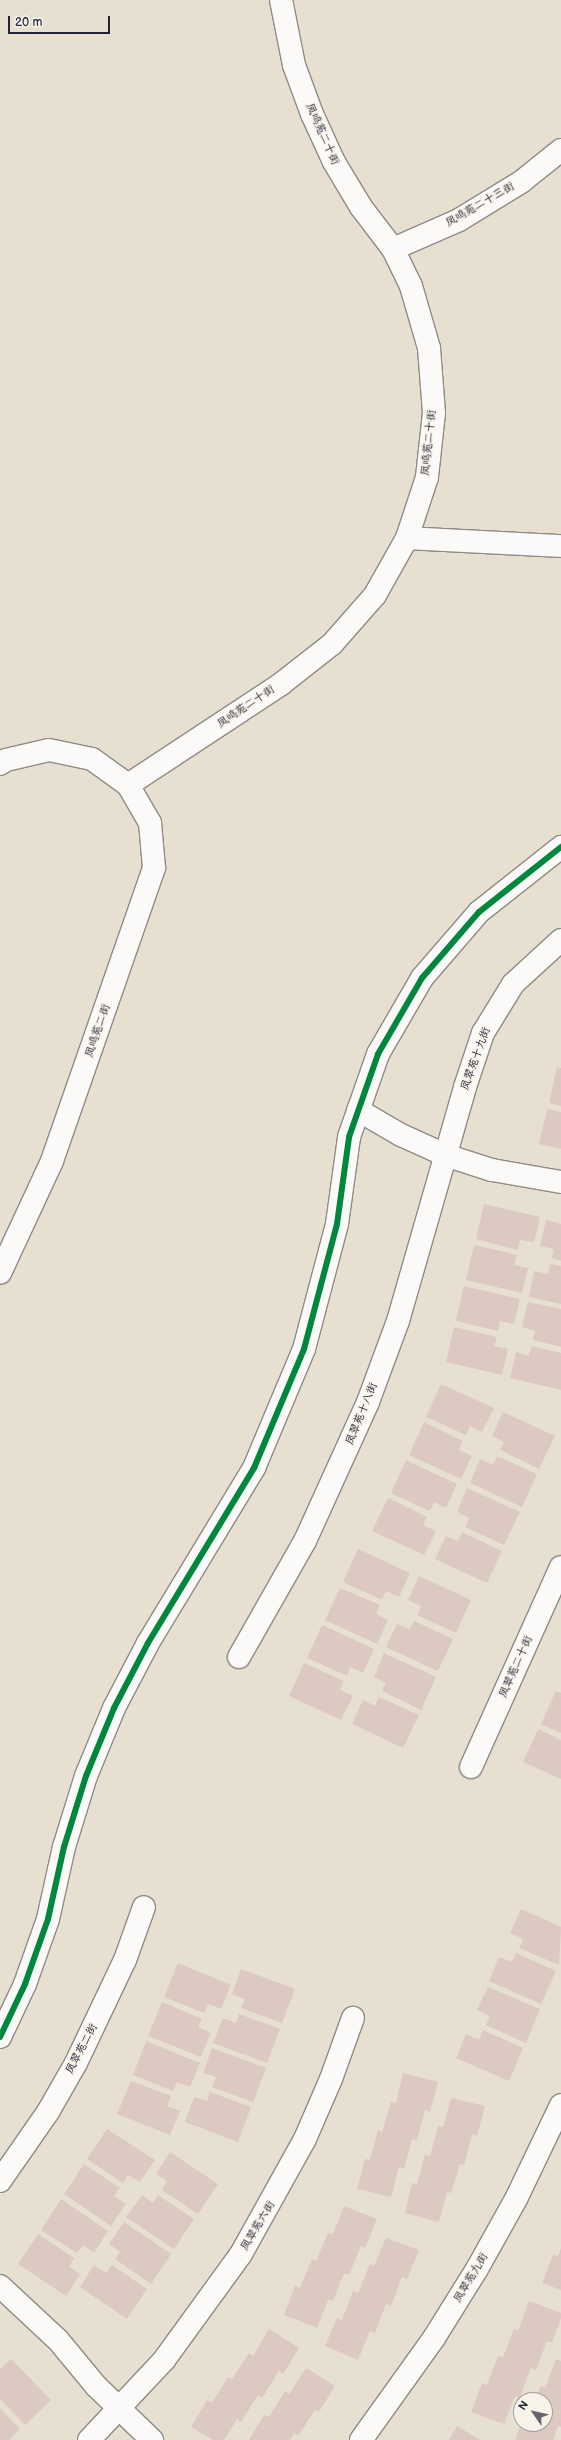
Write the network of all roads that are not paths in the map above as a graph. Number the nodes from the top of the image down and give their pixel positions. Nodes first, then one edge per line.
1 (281, 0) edge
2 (561, 150) edge
3 (393, 249) junction
4 (407, 538) junction
5 (561, 546) edge
6 (0, 764) edge
7 (128, 785) junction
8 (561, 847) edge
9 (561, 940) edge
10 (358, 1110) junction
11 (445, 1155) junction
12 (561, 1182) edge
13 (0, 1273) edge
14 (561, 1567) edge
15 (239, 1657) dead end
16 (471, 1767) dead end
17 (144, 1907) dead end
18 (353, 2018) dead end
19 (0, 2037) edge
20 (561, 2105) edge
21 (0, 2181) edge
22 (0, 2286) edge
23 (120, 2409) junction
24 (89, 2440) edge
25 (152, 2440) edge
26 (361, 2440) edge

1 - 3 street, 凤鸣苑二十街
2 - 3 street, 凤鸣苑二十三街
3 - 4 street, 凤鸣苑二十街
4 - 5 street
4 - 7 street, 凤鸣苑二十街
6 - 7 street
7 - 13 street, 凤鸣苑二街
8 - 10 street
9 - 11 street, 凤翠苑十九街
10 - 11 street
10 - 19 street
11 - 12 street
11 - 15 street, 凤翠苑十八街
14 - 16 street, 凤翠苑二十街
17 - 21 street, 凤翠苑二街
18 - 23 street, 凤翠苑六街
20 - 26 street, 凤翠苑九街
22 - 23 street
23 - 24 street, 凤翠苑六街
23 - 25 street

